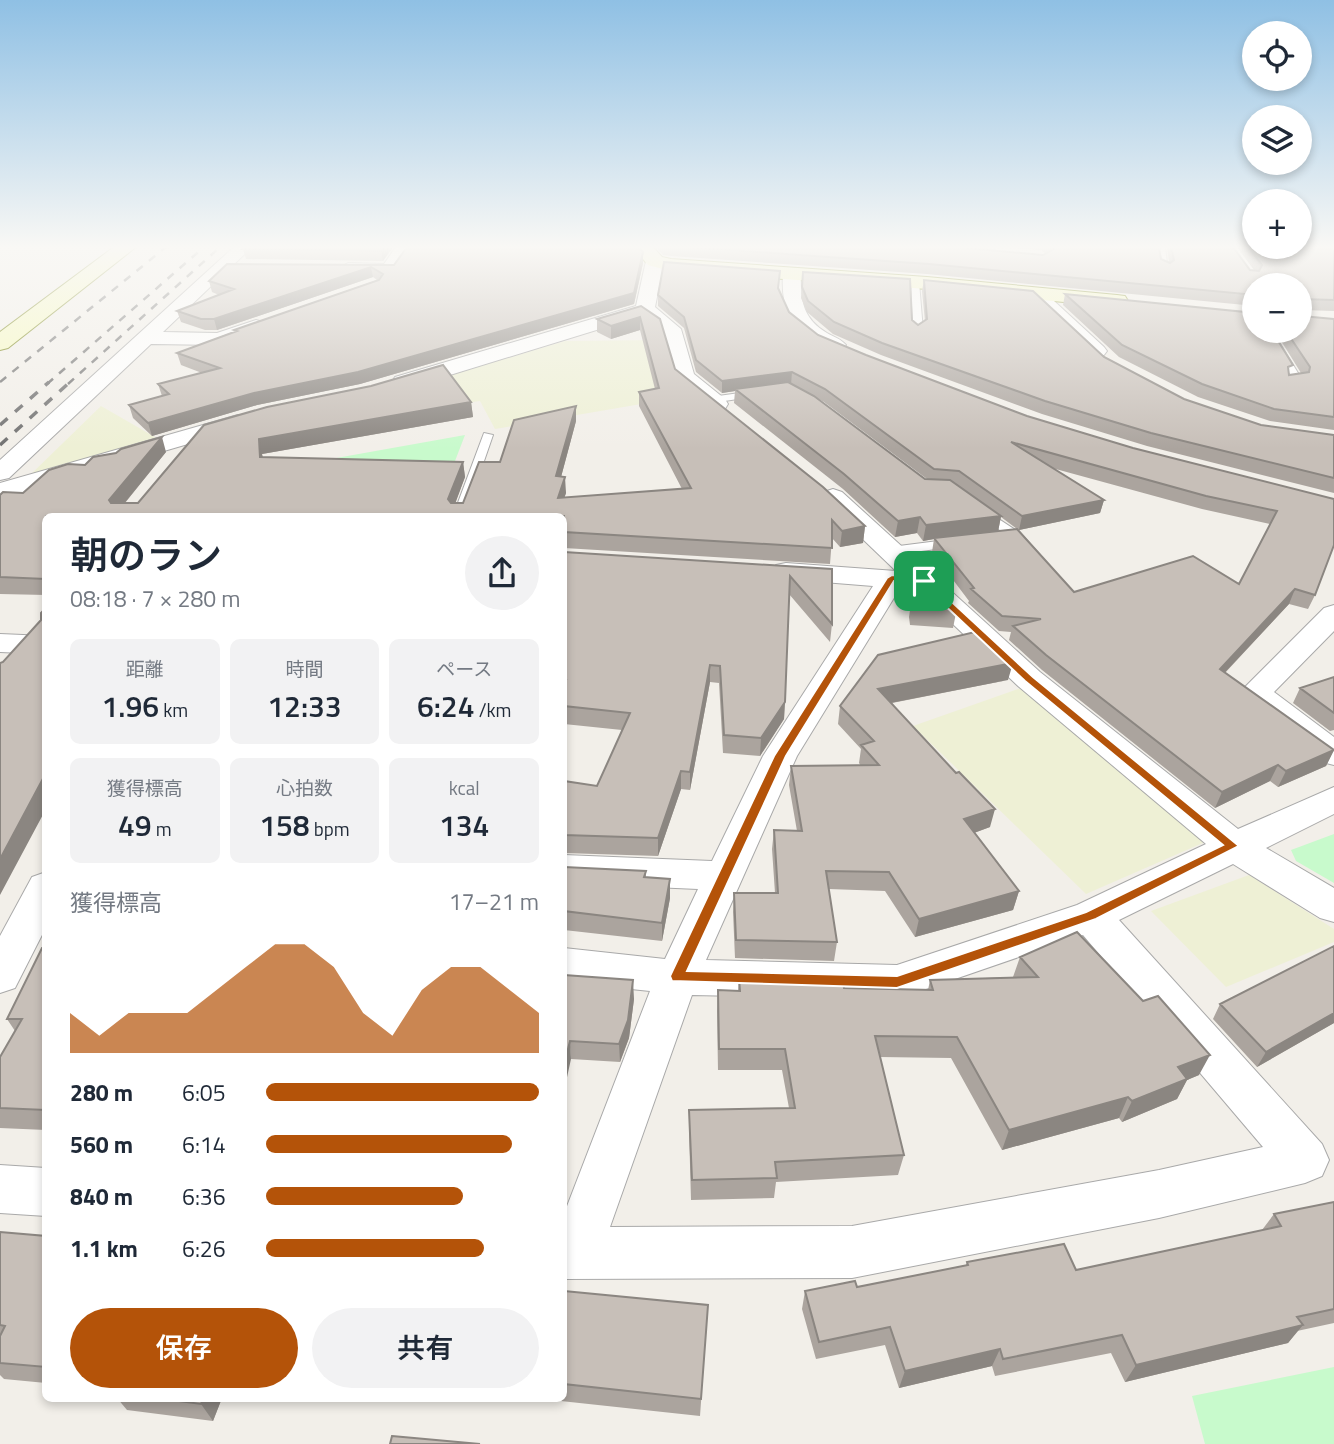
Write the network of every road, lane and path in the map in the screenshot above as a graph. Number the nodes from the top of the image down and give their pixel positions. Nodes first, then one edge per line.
1 (38, 314) edge
2 (171, 314) edge
3 (596, 314) edge
4 (627, 314) edge
5 (652, 314) edge
6 (796, 314) edge
7 (919, 314) edge
8 (1058, 314) edge
9 (609, 320) junction
10 (270, 321) edge
11 (918, 331) edge
12 (145, 338) junction
13 (0, 343) edge
14 (1275, 343) edge
15 (861, 356) edge
16 (1110, 363) edge
17 (1290, 383) edge
18 (378, 389) edge
19 (764, 393) edge
20 (711, 400) junction
21 (731, 415) edge
22 (255, 417) edge
23 (198, 434) junction
24 (488, 435) dead end
25 (172, 465) edge
26 (0, 473) edge
27 (811, 480) edge
28 (0, 491) edge
29 (972, 505) edge
30 (460, 513) edge
31 (989, 539) edge
32 (961, 542) edge
33 (892, 564) junction
34 (755, 570) edge
35 (1334, 614) edge
36 (42, 622) edge
37 (23, 644) edge
38 (0, 670) edge
39 (1334, 754) edge
40 (1334, 799) edge
41 (1233, 846) junction
42 (567, 869) edge
43 (724, 876) junction
44 (42, 901) edge
45 (1334, 907) edge
46 (1091, 916) junction
47 (32, 937) edge
48 (567, 965) edge
49 (0, 976) edge
50 (677, 976) junction
51 (0, 1189) edge
52 (42, 1192) edge
53 (569, 1253) edge

1 - 13 street
2 - 12 street
3 - 9 street
4 - 9 street
5 - 20 street
6 - 15 street
7 - 11 lane
8 - 16 street
9 - 18 street
10 - 12 street
12 - 26 street
14 - 17 lane
19 - 20 lane
20 - 21 street
22 - 23 street
23 - 25 street
23 - 28 street
24 - 30 lane
27 - 33 street
29 - 31 lane
32 - 33 lane
33 - 34 street
33 - 41 street
33 - 43 street
35 - 39 street
36 - 37 street
37 - 38 street
40 - 41 street
41 - 45 street
41 - 46 street
42 - 43 street
43 - 50 street
44 - 47 street
46 - 50 street
46 - 53 street
47 - 49 street
48 - 50 street
50 - 53 street
51 - 52 street

